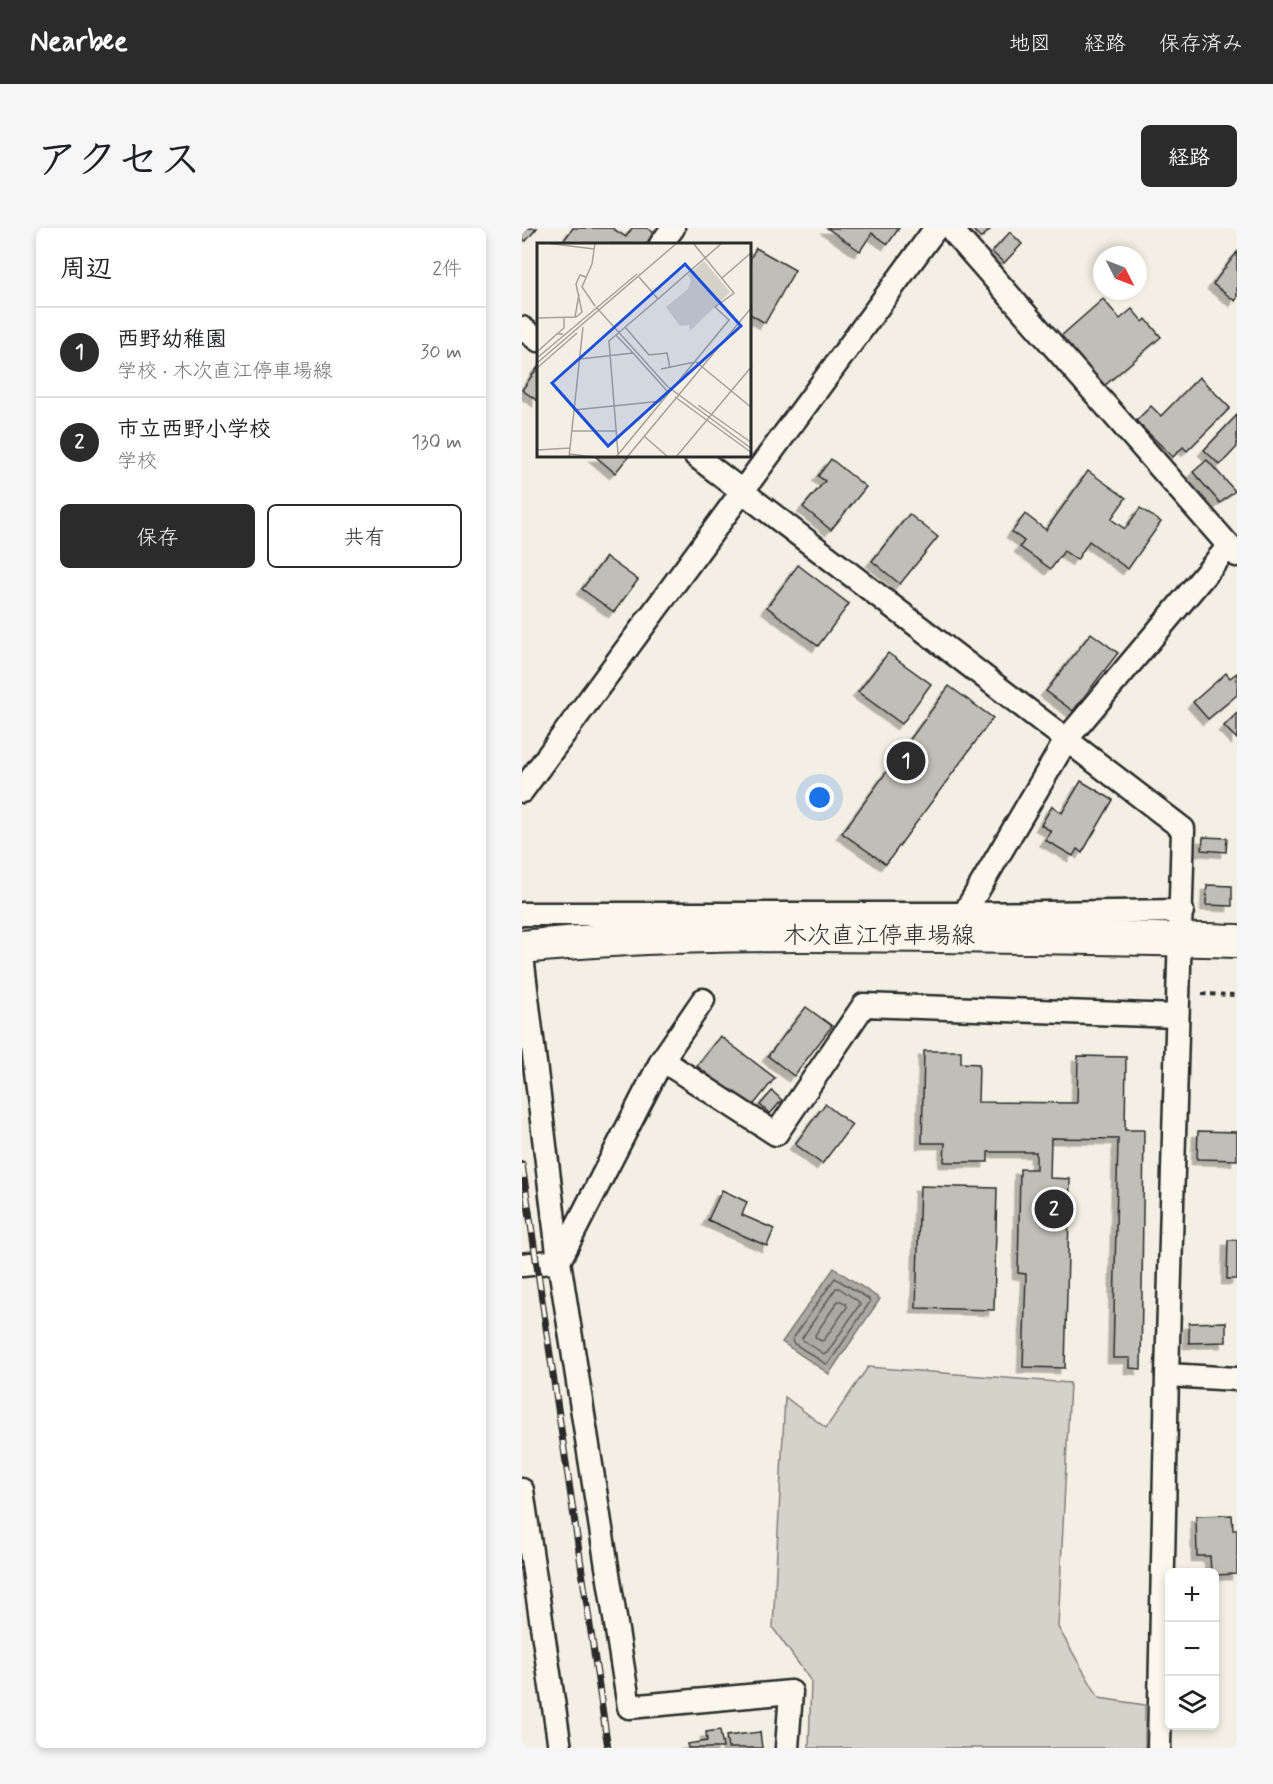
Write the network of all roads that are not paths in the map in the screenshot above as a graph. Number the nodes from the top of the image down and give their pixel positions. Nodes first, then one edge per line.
1 (673, 228) edge
2 (936, 228) edge
3 (950, 228) edge
4 (662, 243) edge
5 (522, 328) edge
6 (537, 339) edge
7 (699, 458) edge
8 (743, 490) junction
9 (1233, 550) edge
10 (1066, 740) junction
11 (522, 791) edge
12 (522, 914) edge
13 (964, 914) junction
14 (1182, 925) junction
15 (1237, 941) edge
16 (522, 947) edge
17 (522, 956) edge
18 (703, 1000) dead end
19 (1177, 1016) junction
20 (662, 1060) junction
21 (559, 1261) junction
22 (522, 1265) edge
23 (1167, 1375) junction
24 (1237, 1379) edge
25 (522, 1490) edge
26 (560, 1748) edge
27 (788, 1748) edge
28 (1159, 1748) edge

1 - 4 street
2 - 8 street
3 - 9 street
5 - 6 street
7 - 8 street
8 - 10 street
8 - 11 street
9 - 10 street
10 - 13 street
10 - 14 street
12 - 13 street
13 - 14 street
14 - 15 main road, 木次直江停車場線
14 - 16 main road, 木次直江停車場線
14 - 19 street
17 - 21 street
18 - 20 street
19 - 20 street
19 - 23 street
20 - 21 street
21 - 22 street
21 - 27 street
23 - 24 street
23 - 28 street
25 - 26 street

